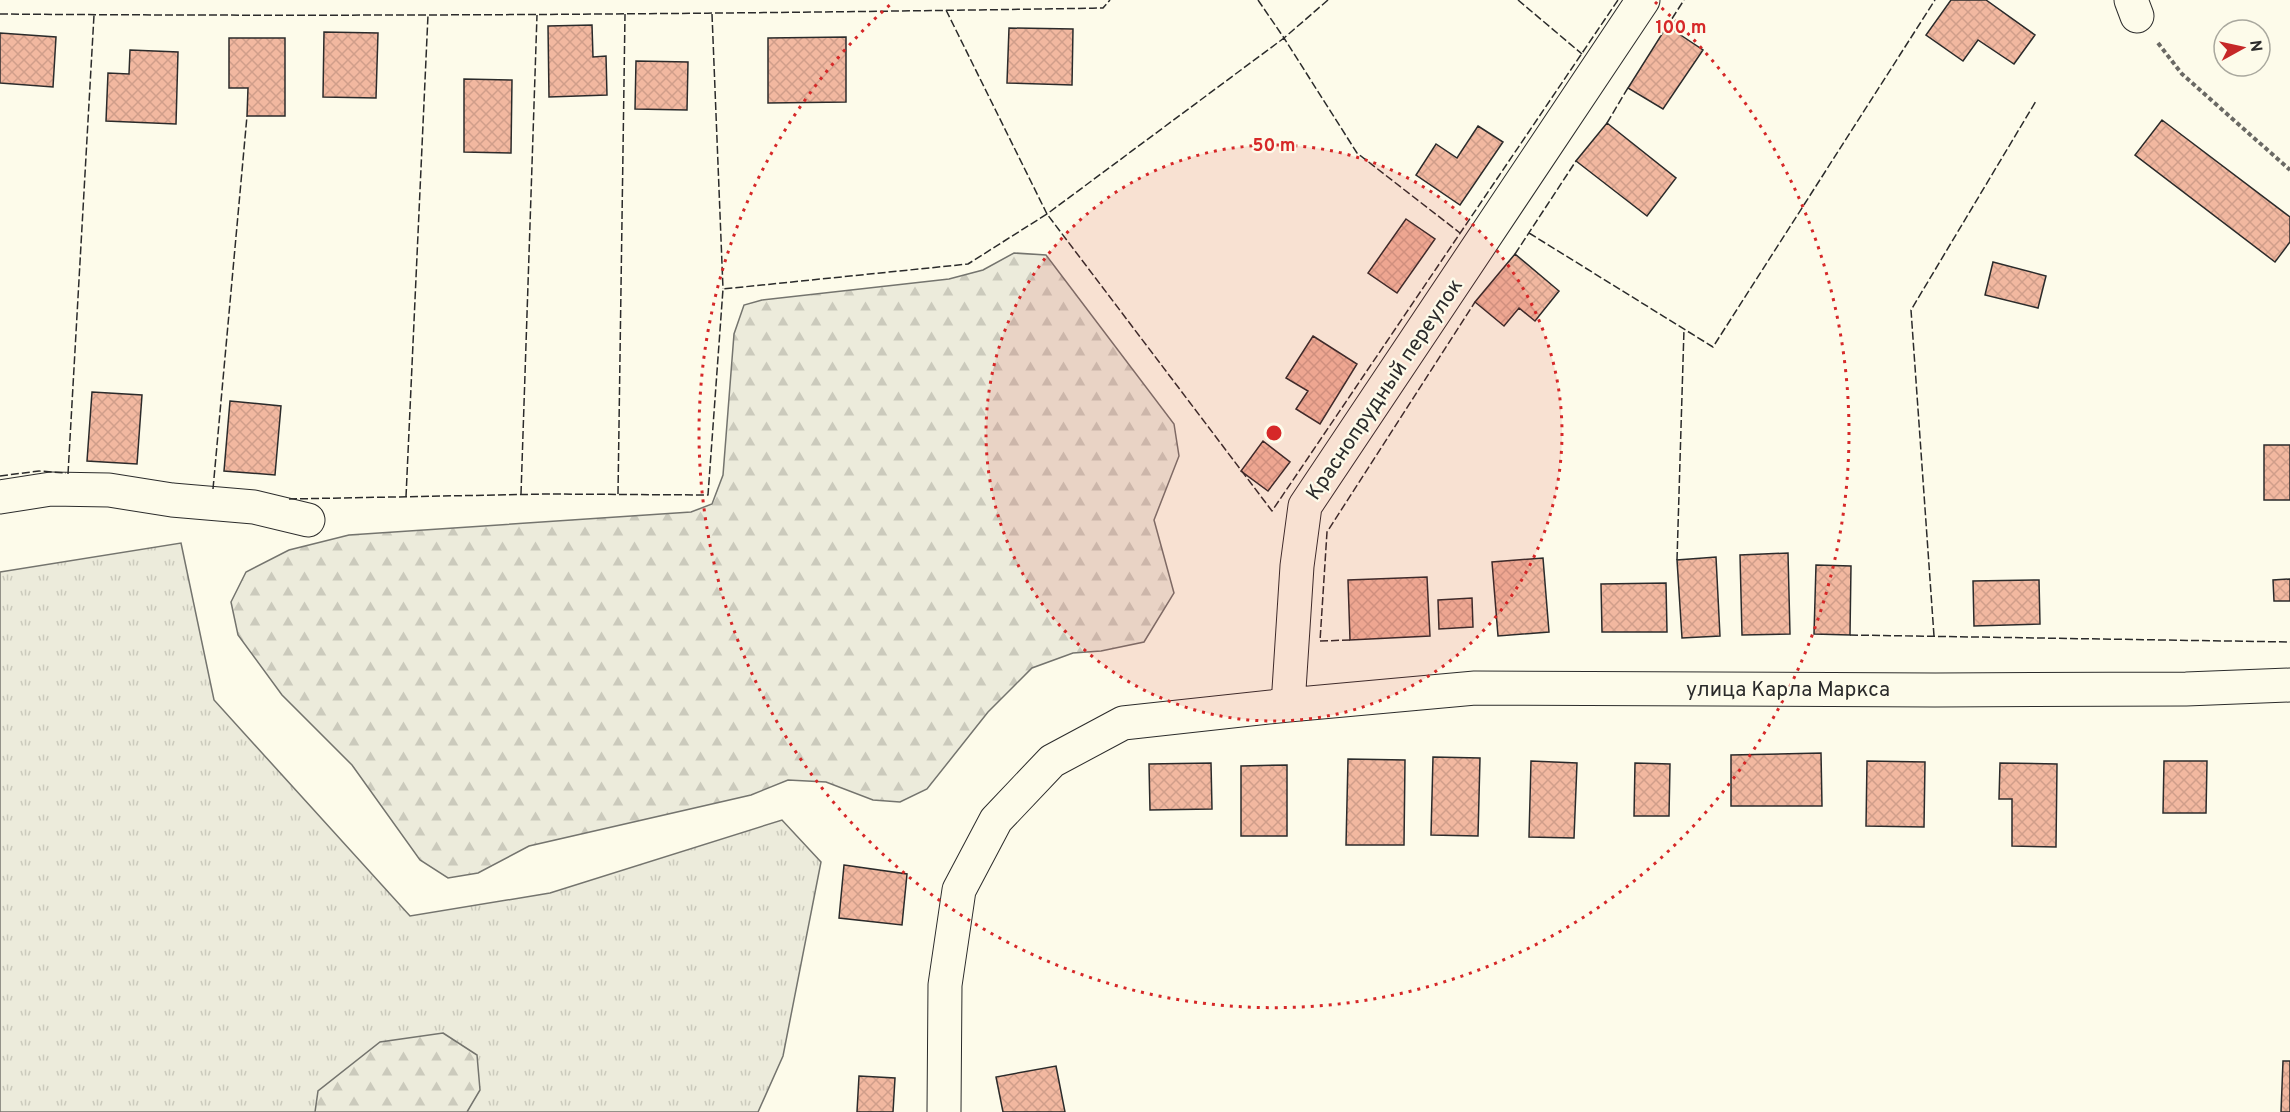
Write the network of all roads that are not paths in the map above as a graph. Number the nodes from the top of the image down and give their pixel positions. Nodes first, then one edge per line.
1 (1643, 0) edge
2 (0, 496) edge
3 (308, 520) dead end
4 (2290, 685) edge
5 (1287, 705) junction
6 (944, 1112) edge

1 - 5 street, Краснопрудный переулок
2 - 3 street
4 - 5 street, улица Карла Маркса
5 - 6 street

